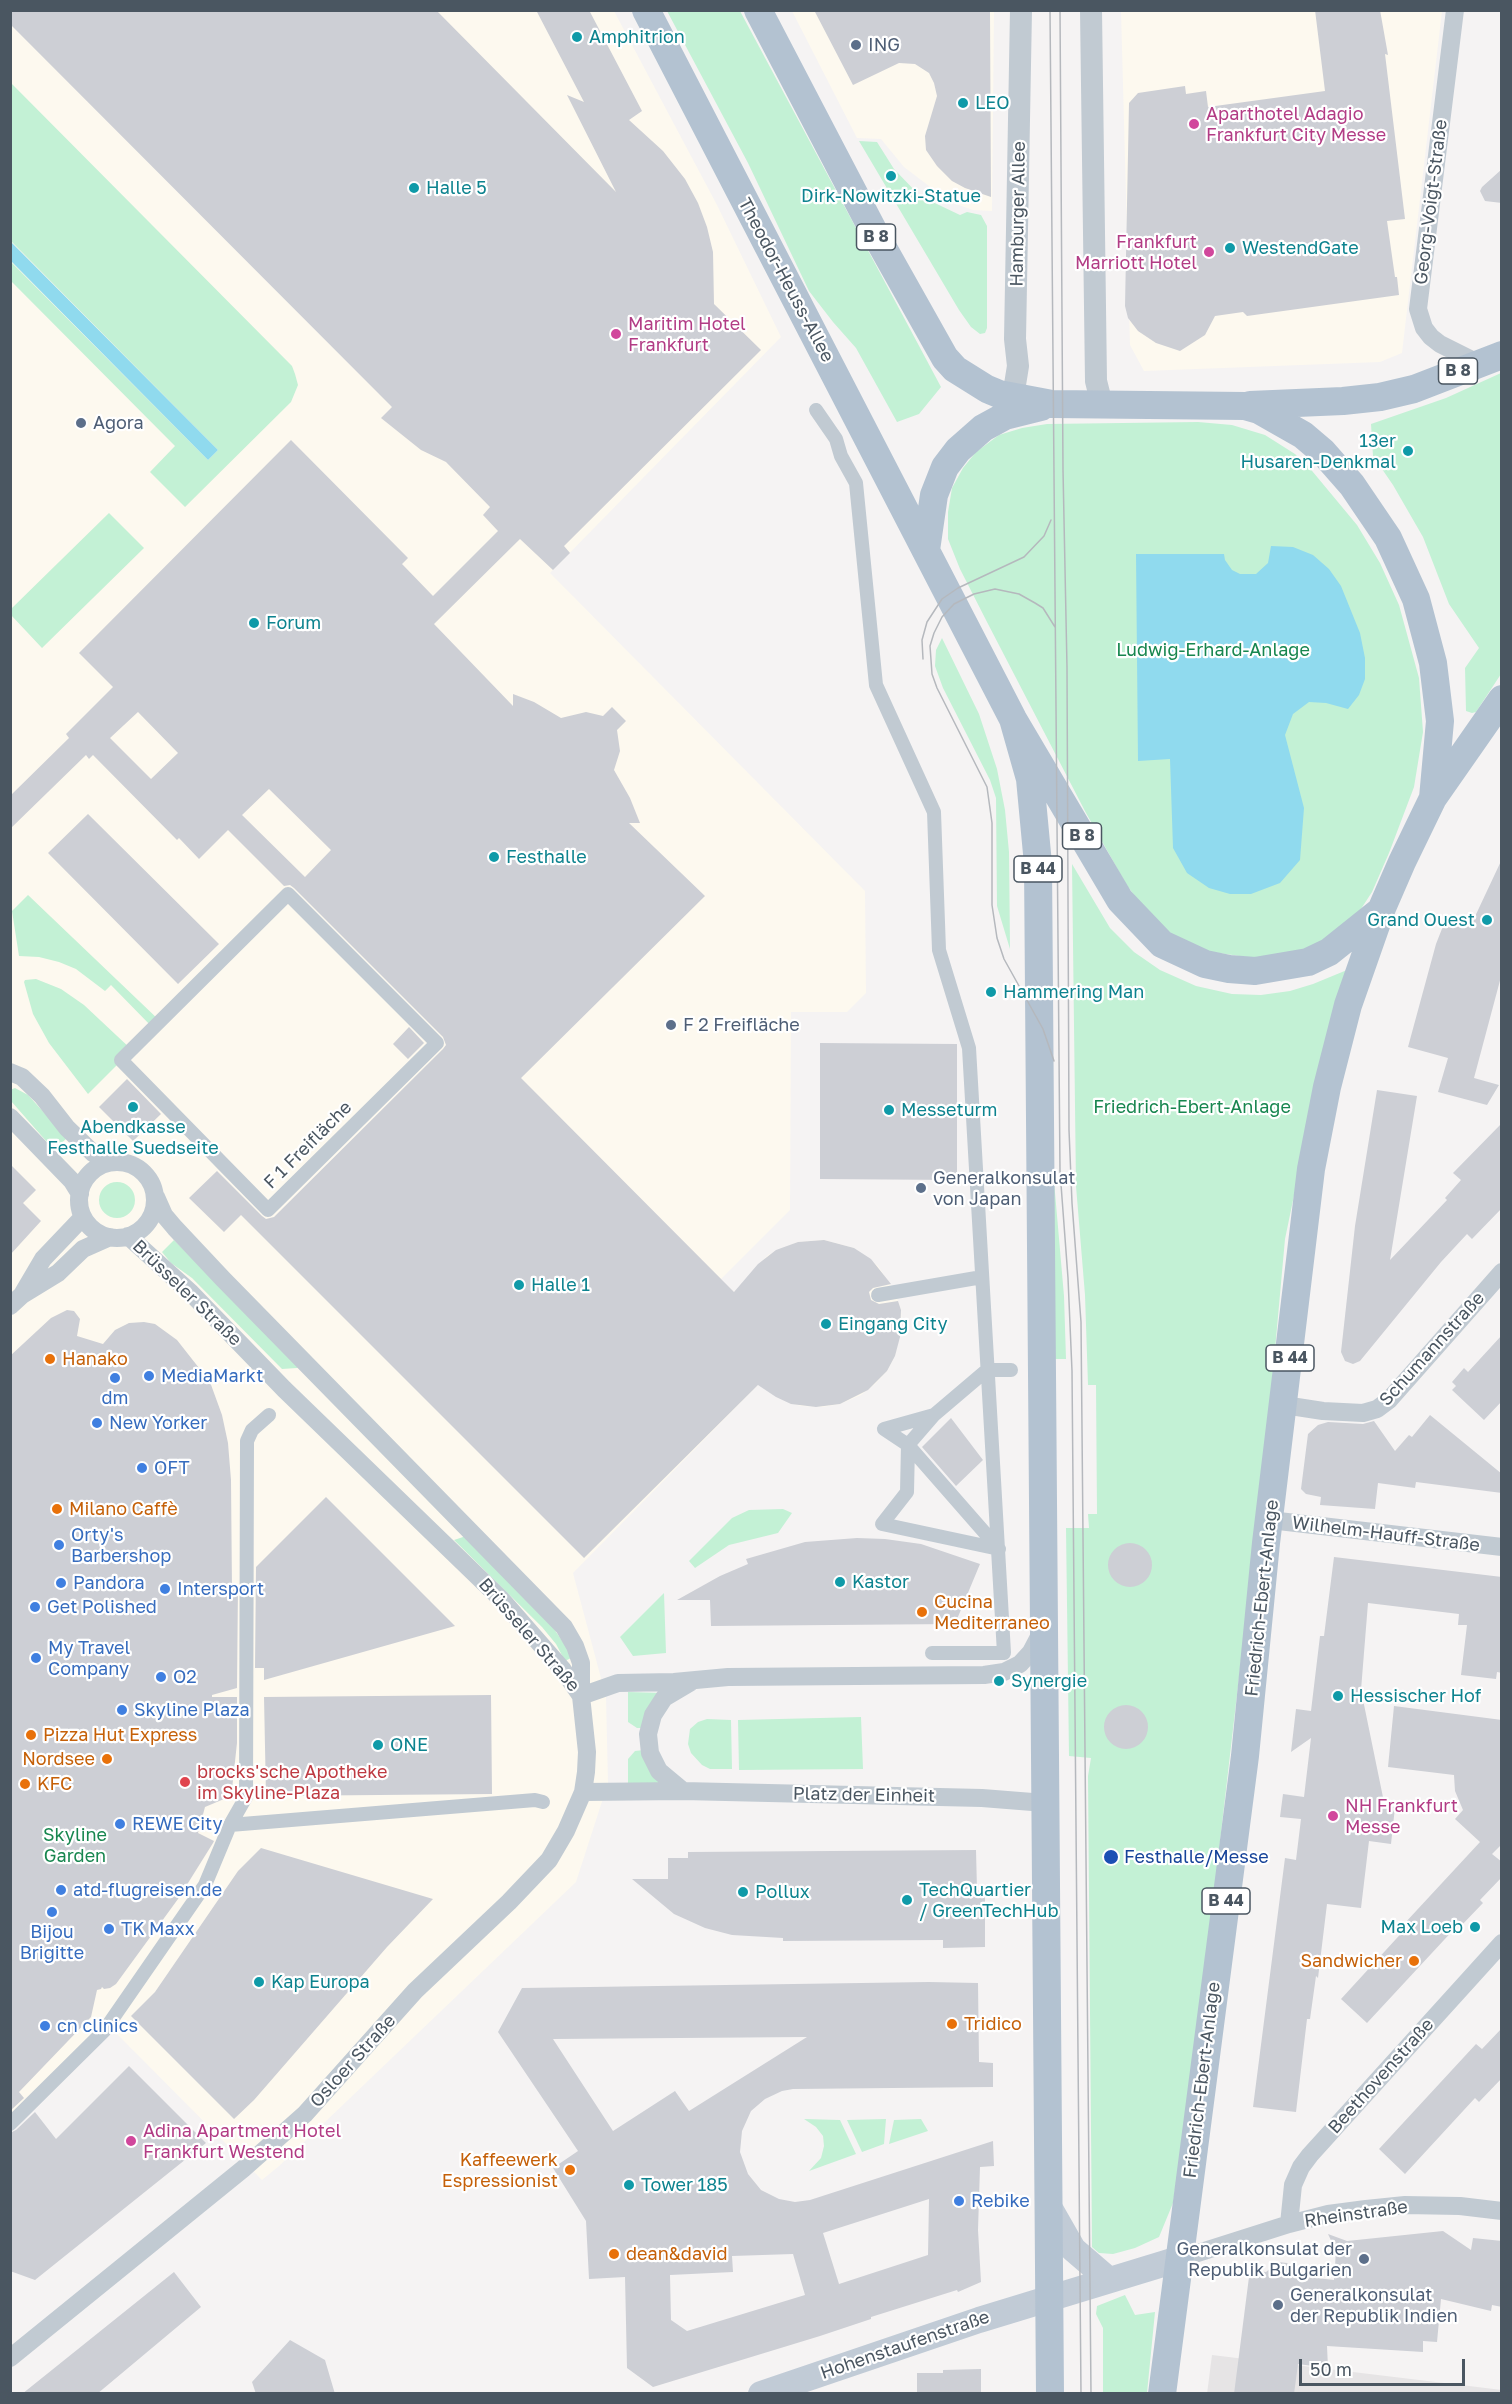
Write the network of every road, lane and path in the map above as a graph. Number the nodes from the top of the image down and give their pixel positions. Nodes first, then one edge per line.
1 (646, 10) edge
2 (758, 10) edge
3 (1021, 10) edge
4 (1091, 10) edge
5 (1455, 10) edge
6 (1490, 359) edge
7 (1002, 401) junction
8 (1104, 404) junction
9 (1245, 406) junction
10 (816, 410) dead end
11 (926, 550) junction
12 (1502, 699) edge
13 (1013, 719) junction
14 (1432, 798) junction
15 (288, 894) joint
16 (1382, 908) junction
17 (10, 1072) edge
18 (10, 1117) edge
19 (108, 1162) junction
20 (80, 1194) junction
21 (156, 1197) junction
22 (83, 1217) junction
23 (119, 1237) junction
24 (1502, 1272) edge
25 (982, 1277) junction
26 (878, 1295) dead end
27 (16, 1301) edge
28 (987, 1370) junction
29 (1011, 1370) dead end
30 (284, 1389) junction
31 (333, 1393) junction
32 (1284, 1405) junction
33 (934, 1415) junction
34 (269, 1416) dead end
35 (908, 1445) junction
36 (1270, 1520) junction
37 (1502, 1547) edge
38 (999, 1549) junction
39 (1044, 1629) junction
40 (932, 1653) dead end
41 (695, 1680) junction
42 (581, 1696) junction
43 (683, 1791) junction
44 (583, 1792) junction
45 (543, 1802) dead end
46 (1045, 1803) junction
47 (230, 1826) junction
48 (1502, 1943) edge
49 (10, 2124) edge
50 (1049, 2207) junction
51 (1502, 2211) edge
52 (1289, 2224) junction
53 (1179, 2259) junction
54 (1109, 2280) junction
55 (1050, 2297) junction
56 (10, 2358) edge
57 (761, 2394) edge
58 (1050, 2394) edge
59 (1162, 2394) edge

1 - 11 main road, Theodor-Heuss-Allee / B 8
2 - 7 main road, B 8
3 - 7 street, Hamburger Allee
4 - 8 street
5 - 6 street, Georg-Voigt-Straße
6 - 9 main road, B 8
7 - 8 main road, B 8
7 - 11 main road
8 - 9 main road, B 8
9 - 14 main road
10 - 25 street
11 - 13 main road, B 8
12 - 14 main road, B 8
13 - 16 main road, B 8
13 - 39 main road, B 44
14 - 16 main road, B 8
15 - 15 street, F 1 Freifläche
16 - 32 main road, Friedrich-Ebert-Anlage / B 44
17 - 19 street
18 - 20 street
19 - 20 street
19 - 21 street
20 - 22 street
21 - 23 street
21 - 31 street, Brüsseler Straße
22 - 23 street
22 - 27 street
23 - 27 street
23 - 30 street, Brüsseler Straße
24 - 32 street, Schumannstraße
25 - 26 street
25 - 28 street
28 - 29 street
28 - 33 street
28 - 38 street
30 - 31 street
30 - 42 street, Brüsseler Straße
31 - 42 street, Brüsseler Straße
32 - 36 main road, Friedrich-Ebert-Anlage / B 44
33 - 35 street
33 - 35 street
34 - 47 street
35 - 38 street
35 - 38 street
36 - 37 street, Wilhelm-Hauff-Straße
36 - 53 main road, Friedrich-Ebert-Anlage / B 44
38 - 40 street
39 - 41 street
39 - 46 main road, B 44
41 - 42 street
41 - 43 street
42 - 44 street, Osloer Straße
43 - 44 street, Platz der Einheit
43 - 46 street, Platz der Einheit
44 - 56 street, Osloer Straße
45 - 47 street
46 - 50 main road, B 44
47 - 49 street
48 - 52 street, Beethovenstraße
50 - 54 main road
50 - 55 main road, B 44
51 - 52 street, Rheinstraße
52 - 53 street, Rheinstraße
53 - 54 main road
53 - 59 main road, Friedrich-Ebert-Anlage / B 44
54 - 55 main road
55 - 57 main road, Hohenstaufenstraße
55 - 58 main road, B 44

